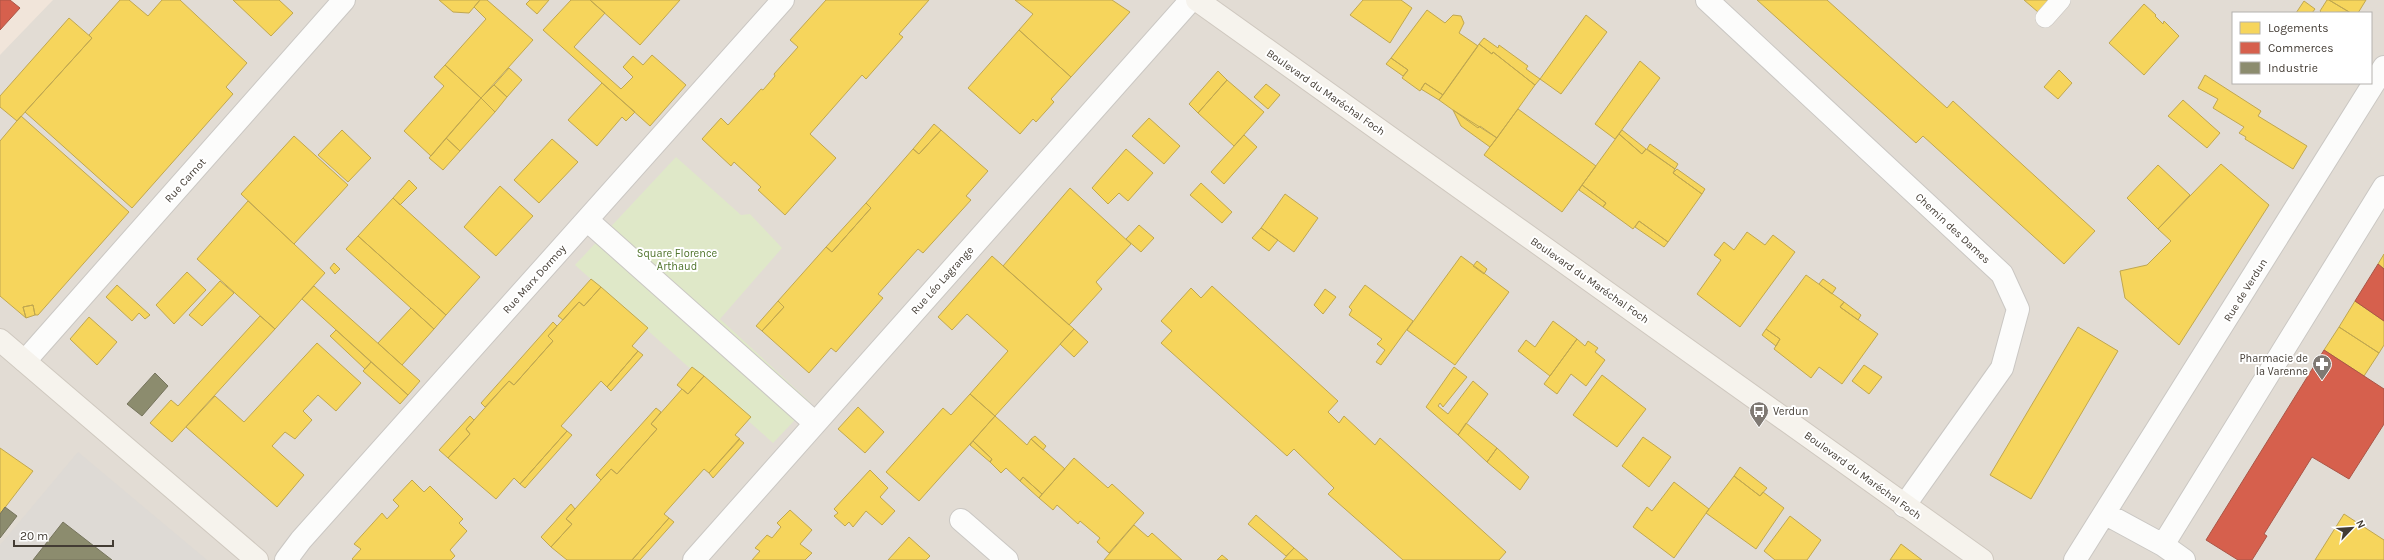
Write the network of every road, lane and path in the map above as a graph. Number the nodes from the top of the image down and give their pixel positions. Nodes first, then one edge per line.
1 (344, 0) edge
2 (783, 0) edge
3 (1191, 0) edge
4 (1197, 0) edge
5 (1707, 0) edge
6 (2061, 0) edge
7 (2045, 18) dead end
8 (2384, 67) edge
9 (2384, 187) edge
10 (587, 220) junction
11 (0, 340) edge
12 (25, 361) junction
13 (815, 423) junction
14 (1904, 506) junction
15 (2106, 514) junction
16 (961, 520) dead end
17 (2163, 546) junction
18 (257, 560) edge
19 (286, 560) edge
20 (694, 560) edge
21 (1007, 560) edge
22 (1982, 560) edge
23 (2075, 560) edge
24 (2184, 560) edge

1 - 12 street, Rue Carnot
2 - 10 street, Rue Marx Dormoy
3 - 13 street, Rue Léo Lagrange
4 - 14 main road, Boulevard du Maréchal Foch
5 - 14 street, Chemin des Dames
6 - 7 lane
8 - 15 street, Rue de Verdun
9 - 17 street
10 - 13 street
10 - 19 street, Rue Marx Dormoy
11 - 12 main road
12 - 18 main road
13 - 20 street, Rue Léo Lagrange
14 - 22 main road, Boulevard du Maréchal Foch
15 - 17 street
15 - 23 street, Rue de Verdun
16 - 21 street
17 - 24 street

